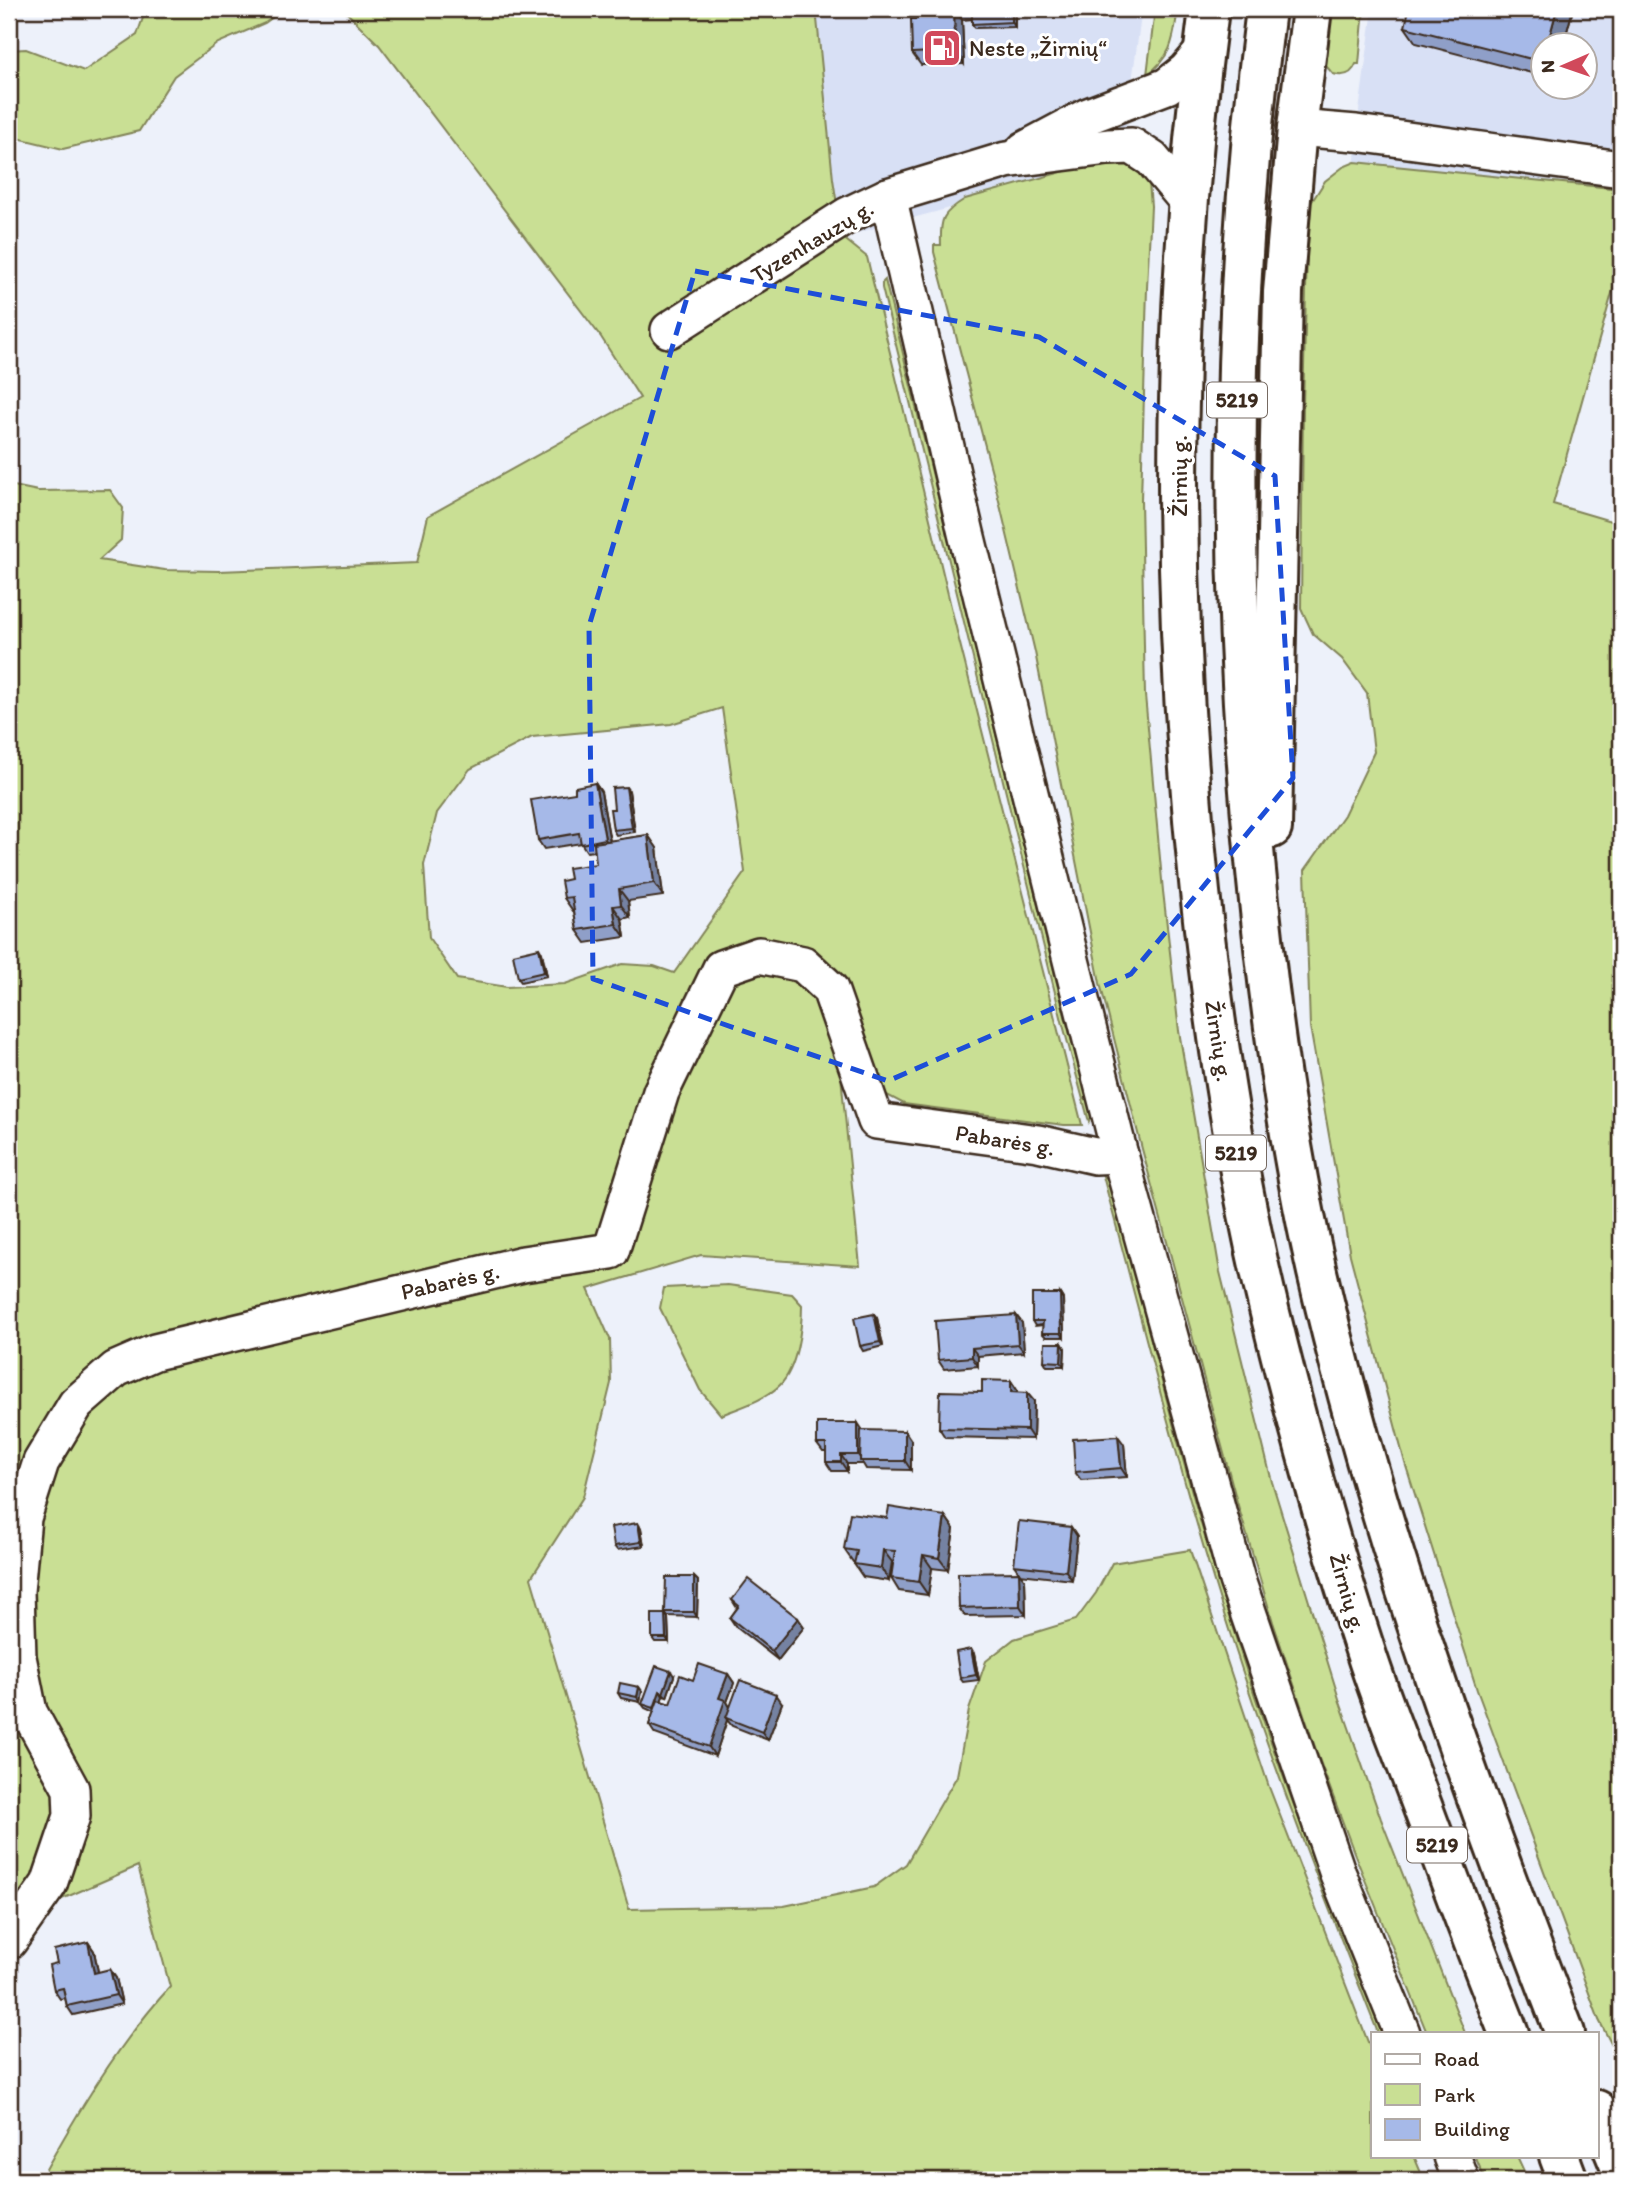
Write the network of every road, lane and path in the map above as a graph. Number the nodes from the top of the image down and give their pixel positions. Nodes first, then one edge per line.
1 (1209, 9) edge
2 (1266, 9) edge
3 (1312, 9) edge
4 (1203, 51) junction
5 (1297, 128) junction
6 (1006, 160) junction
7 (1621, 169) edge
8 (888, 196) junction
9 (1188, 202) junction
10 (668, 330) dead end
11 (1265, 970) junction
12 (1120, 1155) junction
13 (9, 1941) edge
14 (1402, 2032) edge
15 (1509, 2032) edge
16 (1564, 2032) edge
17 (1598, 2083) edge
18 (1598, 2112) edge
19 (1621, 2116) edge
20 (1453, 2158) edge
21 (1560, 2158) edge
22 (1621, 2168) edge
23 (1461, 2180) edge
24 (1569, 2180) edge

1 - 4 highway, Žirnių g. / 5219
2 - 11 highway, 5219
3 - 5 highway, 5219
4 - 6 street, Tyzenhauzų g.
4 - 9 highway, Žirnių g. / 5219
5 - 7 street
5 - 11 highway, 5219
6 - 8 street, Tyzenhauzų g.
6 - 9 street, Tyzenhauzų g.
8 - 10 street, Tyzenhauzų g.
8 - 12 street
9 - 15 highway, Žirnių g. / 5219
11 - 16 highway, 5219
12 - 13 street, Pabarės g.
12 - 14 street
17 - 19 highway
18 - 22 highway
20 - 23 street
21 - 24 highway

